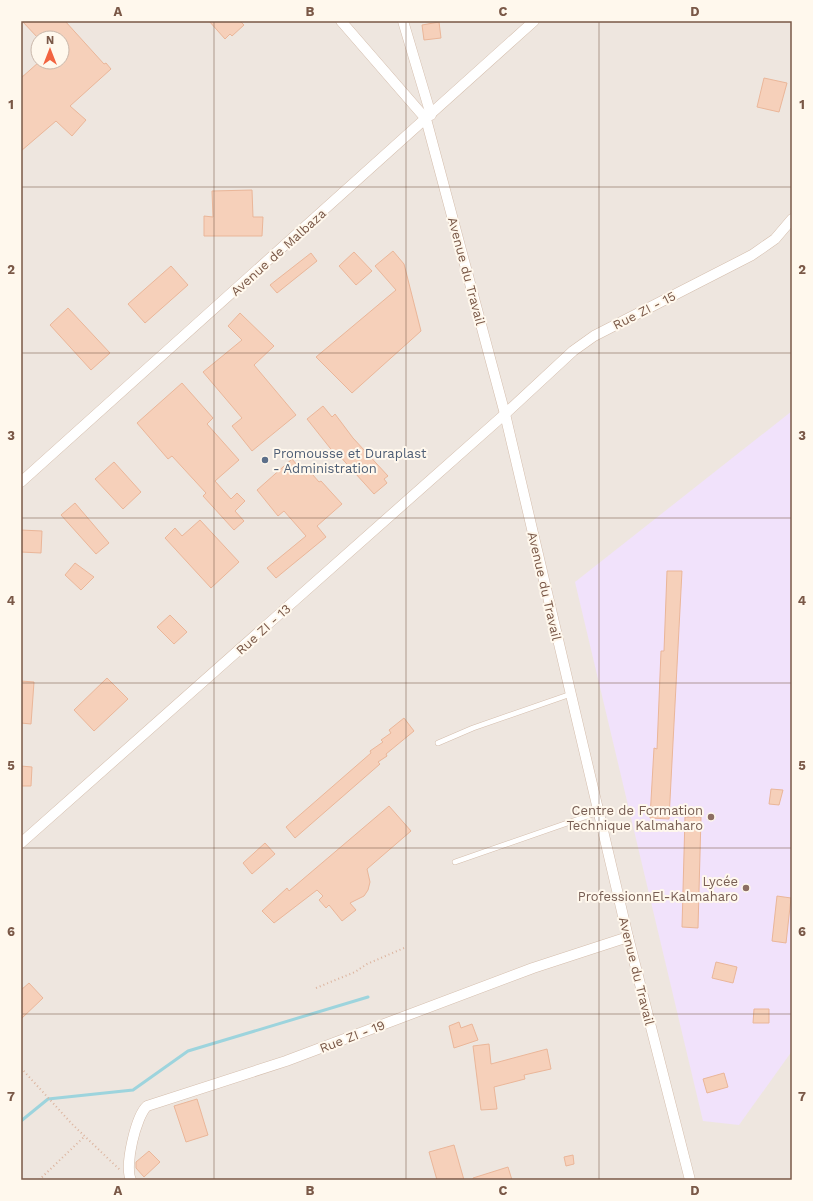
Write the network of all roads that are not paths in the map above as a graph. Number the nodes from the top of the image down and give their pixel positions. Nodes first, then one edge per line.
1 (341, 21) edge
2 (403, 21) edge
3 (534, 21) edge
4 (429, 117) junction
5 (792, 219) edge
6 (505, 414) junction
7 (21, 482) edge
8 (571, 694) junction
9 (438, 743) dead end
10 (599, 812) junction
11 (21, 843) edge
12 (455, 862) dead end
13 (628, 937) junction
14 (130, 1180) edge
15 (690, 1180) edge

1 - 4 street, Avenue du Travail
2 - 4 street
3 - 4 street, Avenue de Malbaza
4 - 6 street, Avenue du Travail
4 - 7 street, Avenue de Malbaza
5 - 6 street, Rue ZI - 15
6 - 8 street, Avenue du Travail
6 - 11 street, Rue ZI - 13
8 - 9 lane
8 - 10 street, Avenue du Travail
10 - 12 lane
10 - 13 street, Avenue du Travail
13 - 14 street, Rue ZI - 19
13 - 15 street, Avenue du Travail

